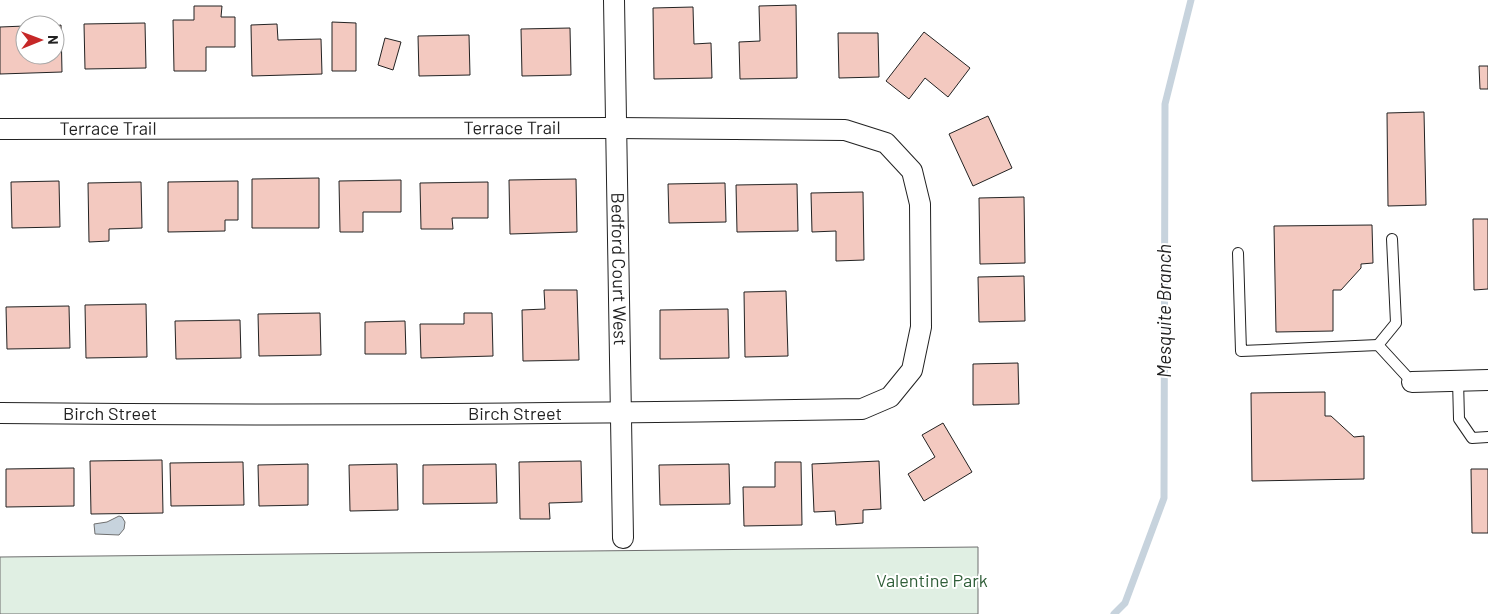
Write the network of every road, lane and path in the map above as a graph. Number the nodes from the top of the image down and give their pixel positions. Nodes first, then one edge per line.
1 (614, 0) edge
2 (616, 128) junction
3 (0, 129) edge
4 (1392, 239) dead end
5 (1238, 253) dead end
6 (922, 269) joint
7 (1378, 345) junction
8 (1458, 380) junction
9 (1488, 380) edge
10 (1412, 382) joint
11 (0, 413) edge
12 (620, 413) junction
13 (1488, 437) edge
14 (623, 538) dead end

1 - 2 street, Bedford Court West
2 - 3 street, Terrace Trail
2 - 6 street, Terrace Trail
2 - 12 street, Bedford Court West
4 - 7 lane
5 - 7 lane
6 - 12 street, Birch Street
7 - 10 lane
8 - 9 street
8 - 10 street
8 - 13 lane
11 - 12 street, Birch Street
12 - 14 street, Bedford Court West

